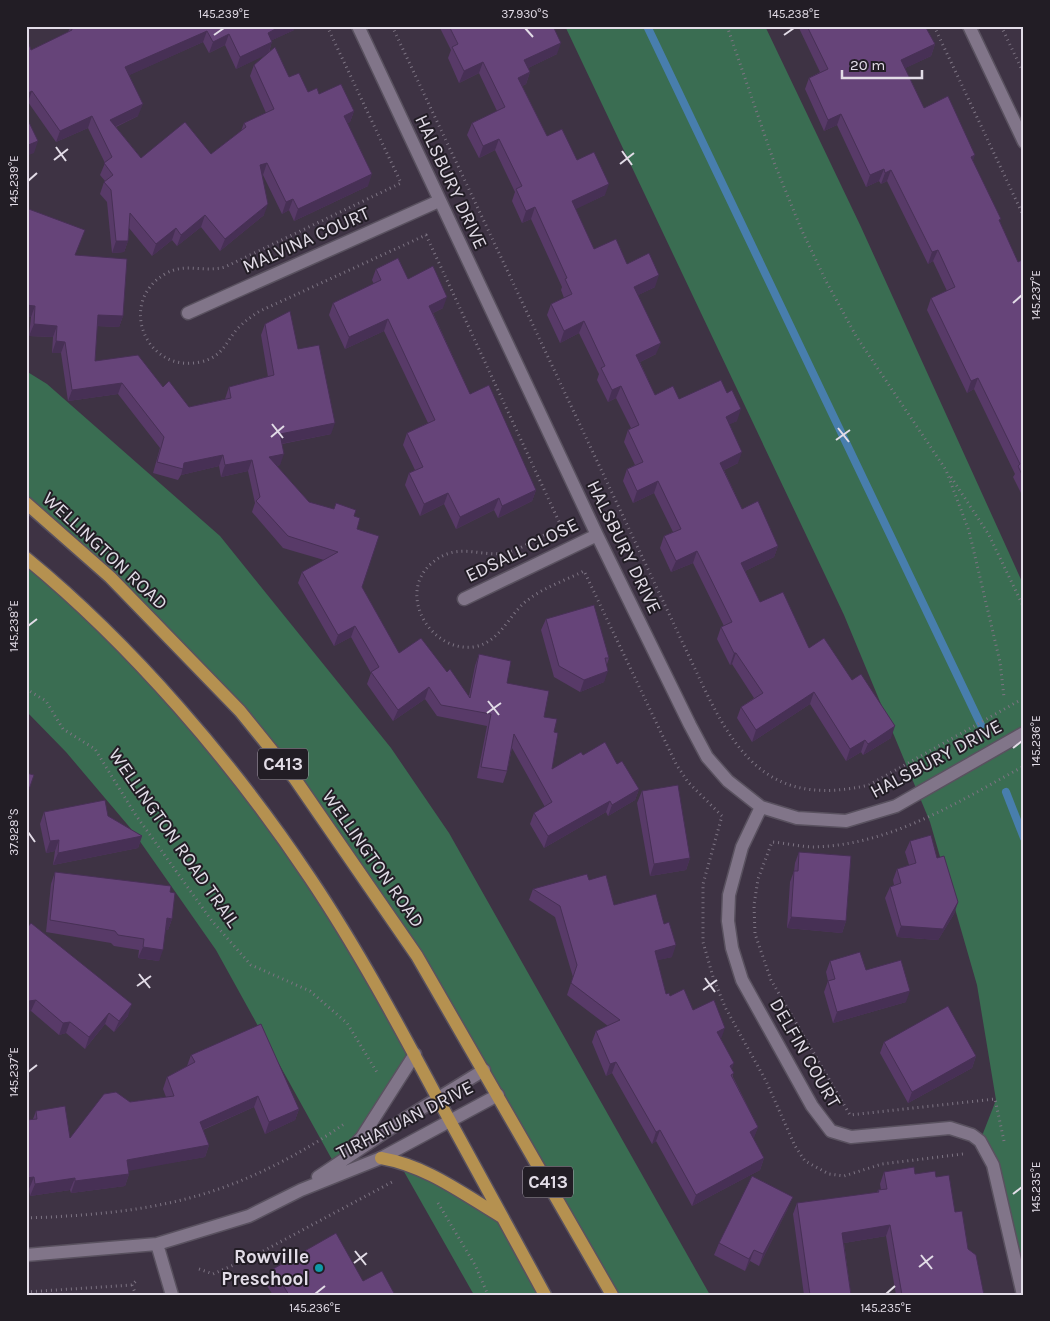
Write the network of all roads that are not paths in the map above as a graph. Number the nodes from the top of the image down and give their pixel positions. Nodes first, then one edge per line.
1 (358, 26) edge
2 (969, 26) edge
3 (1024, 142) edge
4 (439, 201) junction
5 (188, 313) dead end
6 (26, 503) edge
7 (597, 535) junction
8 (26, 558) edge
9 (464, 598) dead end
10 (1024, 733) edge
11 (761, 807) junction
12 (415, 1054) junction
13 (484, 1070) junction
14 (498, 1095) junction
15 (437, 1098) junction
16 (450, 1120) junction
17 (381, 1158) junction
18 (335, 1165) junction
19 (301, 1190) junction
20 (502, 1217) junction
21 (157, 1244) junction
22 (26, 1255) edge
23 (172, 1295) edge
24 (545, 1295) edge
25 (612, 1295) edge
26 (1023, 1295) edge

1 - 4 street, HALSBURY DRIVE
2 - 3 street
4 - 5 street, MALVINA COURT
4 - 7 street, HALSBURY DRIVE
6 - 13 main road, WELLINGTON ROAD / C413
7 - 9 street, EDSALL CLOSE
7 - 11 street, HALSBURY DRIVE
8 - 12 main road, C413
10 - 11 street, HALSBURY DRIVE
11 - 26 street, DELFIN COURT
12 - 15 main road, C413
12 - 18 street, TIRHATUAN DRIVE
13 - 14 main road, WELLINGTON ROAD / C413
13 - 15 street, TIRHATUAN DRIVE
14 - 16 street, TIRHATUAN DRIVE
14 - 25 main road, WELLINGTON ROAD / C413
15 - 16 main road, C413
15 - 18 street, TIRHATUAN DRIVE
16 - 17 street, TIRHATUAN DRIVE
16 - 20 main road, C413
17 - 19 street, TIRHATUAN DRIVE
17 - 20 main road
18 - 19 street, TIRHATUAN DRIVE
19 - 21 street, TIRHATUAN DRIVE
20 - 24 main road, C413
21 - 22 street, TIRHATUAN DRIVE
21 - 23 street

